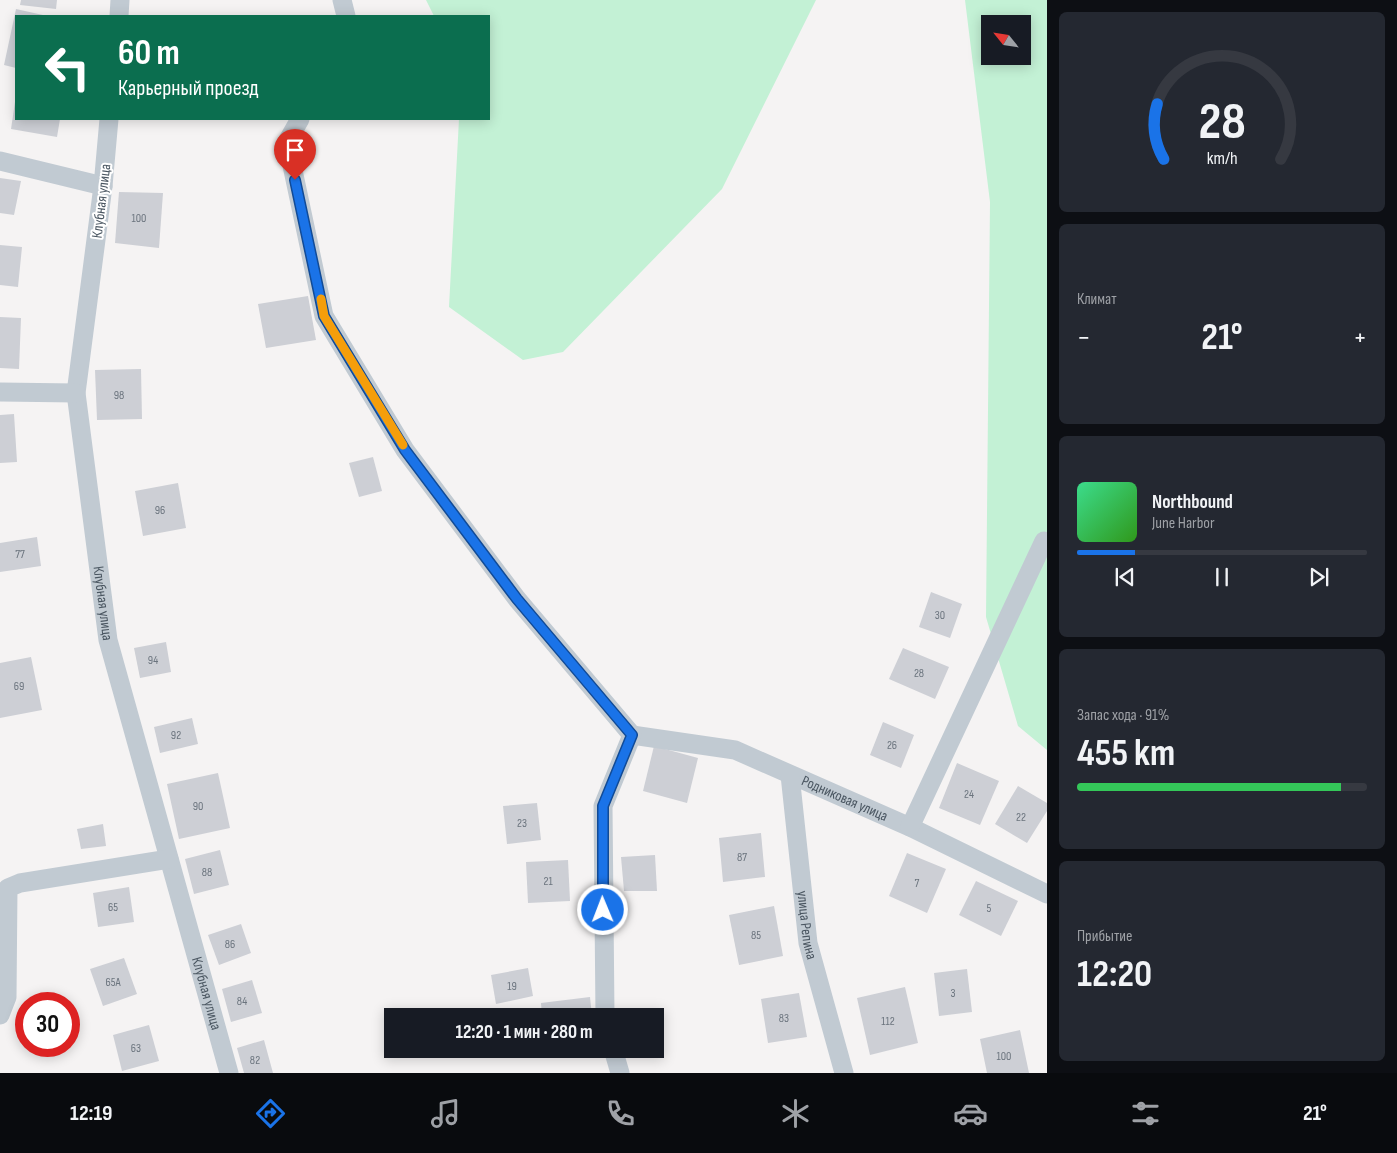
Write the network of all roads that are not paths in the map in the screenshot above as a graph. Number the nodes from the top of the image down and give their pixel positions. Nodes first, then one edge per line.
1 (120, 0) edge
2 (342, 0) edge
3 (119, 15) edge
4 (346, 15) edge
5 (109, 120) edge
6 (299, 120) edge
7 (0, 161) edge
8 (103, 186) junction
9 (0, 392) edge
10 (76, 393) junction
11 (1044, 540) dead end
12 (632, 735) junction
13 (790, 775) junction
14 (910, 827) junction
15 (169, 859) junction
16 (1047, 894) edge
17 (605, 1008) edge
18 (0, 1015) edge
19 (616, 1058) edge
20 (229, 1073) edge
21 (620, 1073) edge
22 (844, 1073) edge

1 - 3 street
2 - 4 street
5 - 8 street, Клубная улица
6 - 12 street
7 - 8 street
8 - 10 street, Клубная улица
9 - 10 street
10 - 15 street, Клубная улица
11 - 14 street
12 - 13 street, Родниковая улица
12 - 17 street
13 - 14 street, Родниковая улица
13 - 22 street, улица Репина
14 - 16 street, Родниковая улица
15 - 18 street
15 - 20 street, Клубная улица
19 - 21 street

